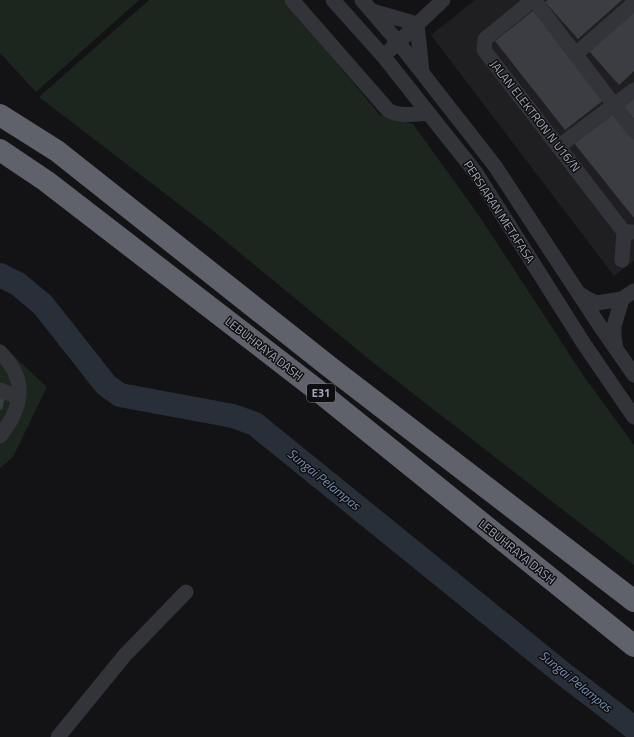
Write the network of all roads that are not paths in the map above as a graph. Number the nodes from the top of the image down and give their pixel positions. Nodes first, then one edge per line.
1 (292, 0) edge
2 (333, 0) edge
3 (443, 0) edge
4 (534, 0) edge
5 (634, 3) edge
6 (367, 6) edge
7 (417, 24) junction
8 (398, 42) junction
9 (576, 54) junction
10 (384, 57) junction
11 (422, 72) junction
12 (634, 90) edge
13 (614, 105) junction
14 (428, 113) junction
15 (0, 115) edge
16 (634, 131) edge
17 (558, 147) junction
18 (0, 150) edge
19 (629, 232) edge
20 (622, 260) dead end
21 (577, 292) junction
22 (628, 295) edge
23 (616, 350) junction
24 (2, 358) edge
25 (634, 375) edge
26 (0, 390) edge
27 (18, 397) junction
28 (634, 416) edge
29 (0, 436) edge
30 (186, 592) dead end
31 (634, 601) edge
32 (634, 646) edge
33 (58, 737) edge

1 - 14 street
2 - 10 street, PERSIARAN METAFASA
3 - 7 street
4 - 9 street
4 - 17 street, JALAN ELEKTRON N U16/N
5 - 9 street
6 - 7 street
6 - 8 street, PERSIARAN METAFASA
7 - 8 street
7 - 11 street
8 - 10 street
8 - 11 street, PERSIARAN METAFASA
9 - 13 street
10 - 14 street, PERSIARAN METAFASA
11 - 21 street, PERSIARAN METAFASA
12 - 13 street
13 - 16 street
13 - 17 street
14 - 28 street, PERSIARAN METAFASA
15 - 31 highway, E31
17 - 19 street, JALAN ELEKTRON N U16/N
18 - 32 highway, LEBUHRAYA DASH / E31
19 - 20 street
21 - 22 street
21 - 23 street, PERSIARAN METAFASA
22 - 23 street
23 - 25 street, PERSIARAN METAFASA
24 - 27 street
26 - 27 street
27 - 29 street
30 - 33 street

